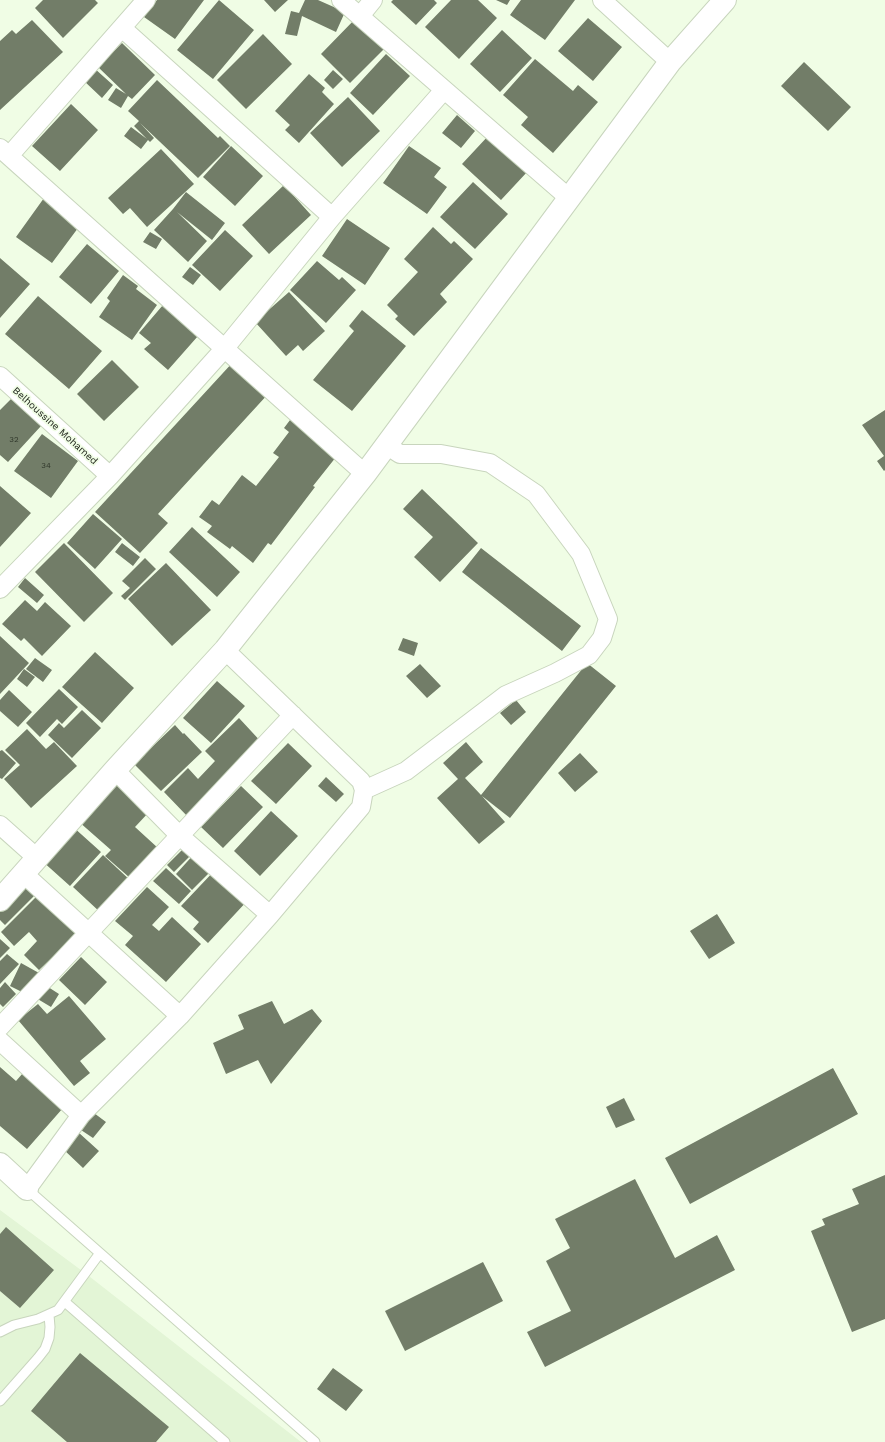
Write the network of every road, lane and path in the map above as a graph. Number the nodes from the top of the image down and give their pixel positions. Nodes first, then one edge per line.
1 (146, 0) edge
2 (341, 0) edge
3 (373, 0) edge
4 (602, 0) edge
5 (725, 0) edge
6 (360, 16) junction
7 (122, 28) junction
8 (670, 62) junction
9 (444, 90) junction
10 (4, 152) edge
11 (569, 198) junction
12 (332, 217) junction
13 (225, 348) junction
14 (0, 376) edge
15 (386, 445) junction
16 (365, 474) junction
17 (110, 476) junction
18 (0, 589) edge
19 (226, 650) junction
20 (293, 715) junction
21 (115, 770) junction
22 (364, 790) junction
23 (0, 825) edge
24 (180, 836) junction
25 (30, 866) junction
26 (0, 900) edge
27 (270, 915) junction
28 (88, 933) junction
29 (180, 1016) junction
30 (0, 1027) edge
31 (0, 1041) edge
32 (81, 1115) junction
33 (0, 1164) edge
34 (27, 1189) junction
35 (100, 1253) junction
36 (65, 1302) junction
37 (49, 1316) junction
38 (0, 1332) edge
39 (0, 1401) edge
40 (225, 1442) edge
41 (315, 1442) edge

1 - 7 street
2 - 6 street
3 - 6 street
4 - 8 street
5 - 8 street
6 - 9 street
7 - 10 street
7 - 12 street
8 - 11 street
9 - 11 street
9 - 12 street
10 - 13 street
11 - 15 street
12 - 13 street
13 - 16 street
13 - 17 street
14 - 17 street, Belhoussine Mohamed
15 - 16 street
15 - 22 street
16 - 19 street
17 - 18 street
19 - 20 street
19 - 21 street
20 - 22 street
20 - 24 street
21 - 24 street
21 - 25 street
22 - 27 street
23 - 25 street
24 - 27 street
24 - 28 street
25 - 26 street
25 - 28 street
27 - 29 street
28 - 29 street
28 - 30 street
29 - 32 street
31 - 32 street
32 - 34 street
33 - 34 street
34 - 35 lane
35 - 36 lane
35 - 41 lane
36 - 37 lane
36 - 40 lane
37 - 38 lane
37 - 39 lane

